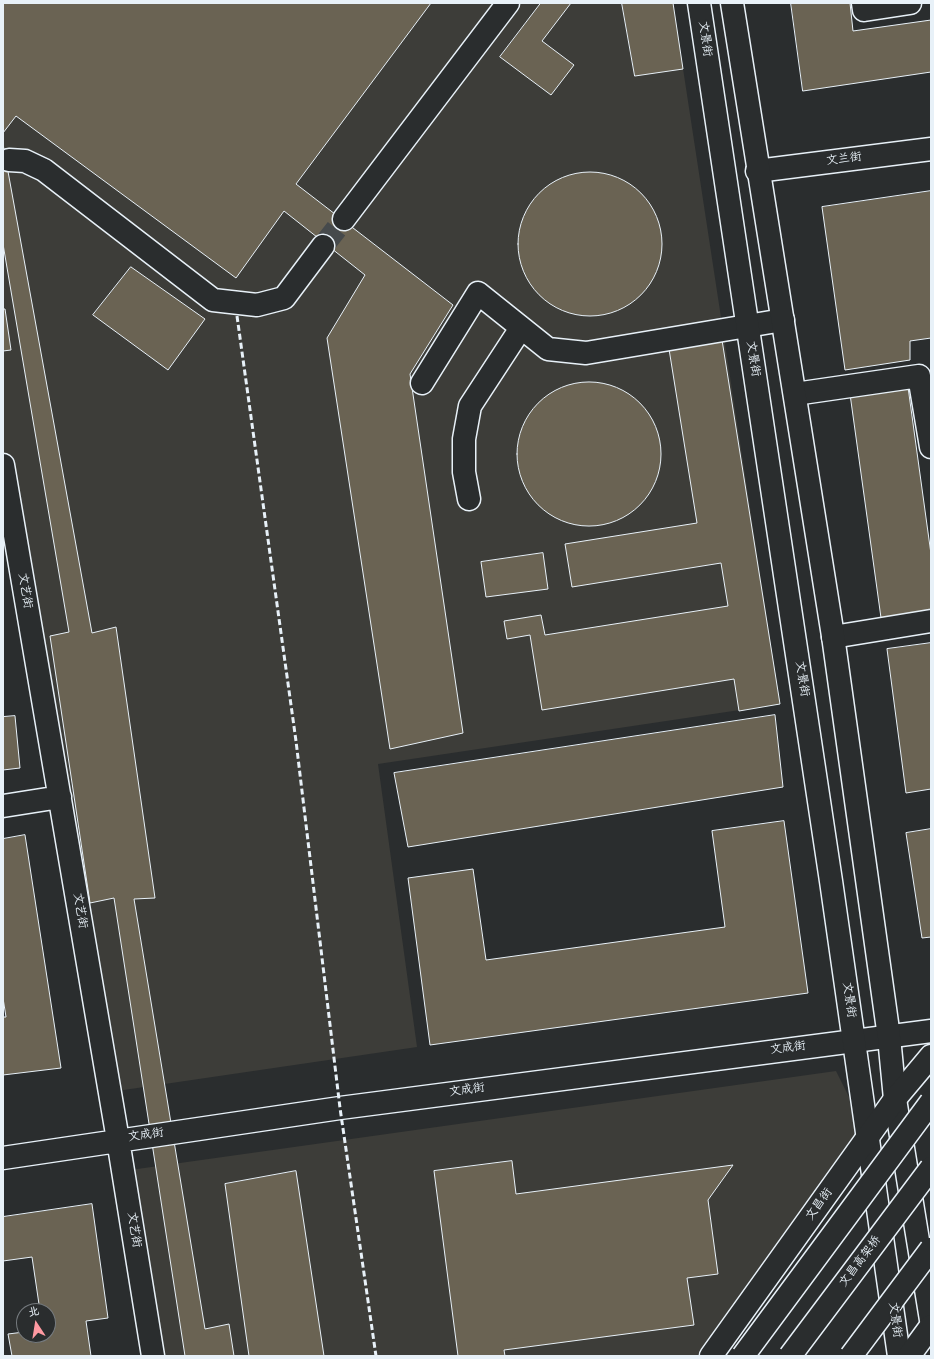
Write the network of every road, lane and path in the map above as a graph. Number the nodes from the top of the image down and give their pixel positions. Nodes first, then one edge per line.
1 (508, 3) edge
2 (699, 3) edge
3 (732, 3) edge
4 (863, 3) edge
5 (910, 3) edge
6 (931, 149) edge
7 (9, 160) dead end
8 (757, 171) junction
9 (344, 219) tunnel mouth
10 (323, 246) tunnel mouth
11 (783, 320) junction
12 (748, 326) junction
13 (521, 328) junction
14 (925, 375) edge
15 (422, 383) dead end
16 (795, 394) junction
17 (931, 447) edge
18 (3, 465) edge
19 (469, 499) dead end
20 (931, 621) edge
21 (833, 637) junction
22 (60, 797) junction
23 (3, 806) edge
24 (931, 1031) edge
25 (889, 1037) junction
26 (854, 1041) junction
27 (931, 1056) edge
28 (895, 1099) junction
29 (931, 1102) edge
30 (868, 1137) junction
31 (118, 1140) junction
32 (3, 1158) edge
33 (931, 1168) edge
34 (931, 1249) edge
35 (931, 1320) edge
36 (931, 1326) edge
37 (153, 1356) edge
38 (711, 1356) edge
39 (743, 1356) edge
40 (790, 1356) edge
41 (851, 1356) edge
42 (900, 1356) edge
43 (909, 1356) edge

1 - 9 main road
2 - 12 main road, 文景街
3 - 8 main road
4 - 5 main road
6 - 8 main road, 文兰街
7 - 10 main road
8 - 11 main road
11 - 12 main road
11 - 16 main road
12 - 13 main road
12 - 26 main road, 文景街
13 - 15 main road
13 - 19 main road
14 - 16 main road
14 - 17 main road
16 - 21 main road
18 - 22 main road, 文艺街
20 - 21 main road
21 - 25 main road
22 - 23 main road
22 - 31 main road, 文艺街
24 - 25 main road, 文成街
25 - 26 main road, 文成街
25 - 28 main road
26 - 30 main road, 文景街
26 - 31 main road, 文成街
27 - 28 main road, 文昌街
28 - 30 main road, 文昌街
28 - 35 main road
29 - 39 main road, bridge
30 - 38 main road, 文昌街
30 - 42 main road, 文景街
31 - 32 main road, 文成街
31 - 37 main road, 文艺街
33 - 40 main road, 文昌高架桥, bridge
34 - 41 main road, bridge
36 - 43 main road

